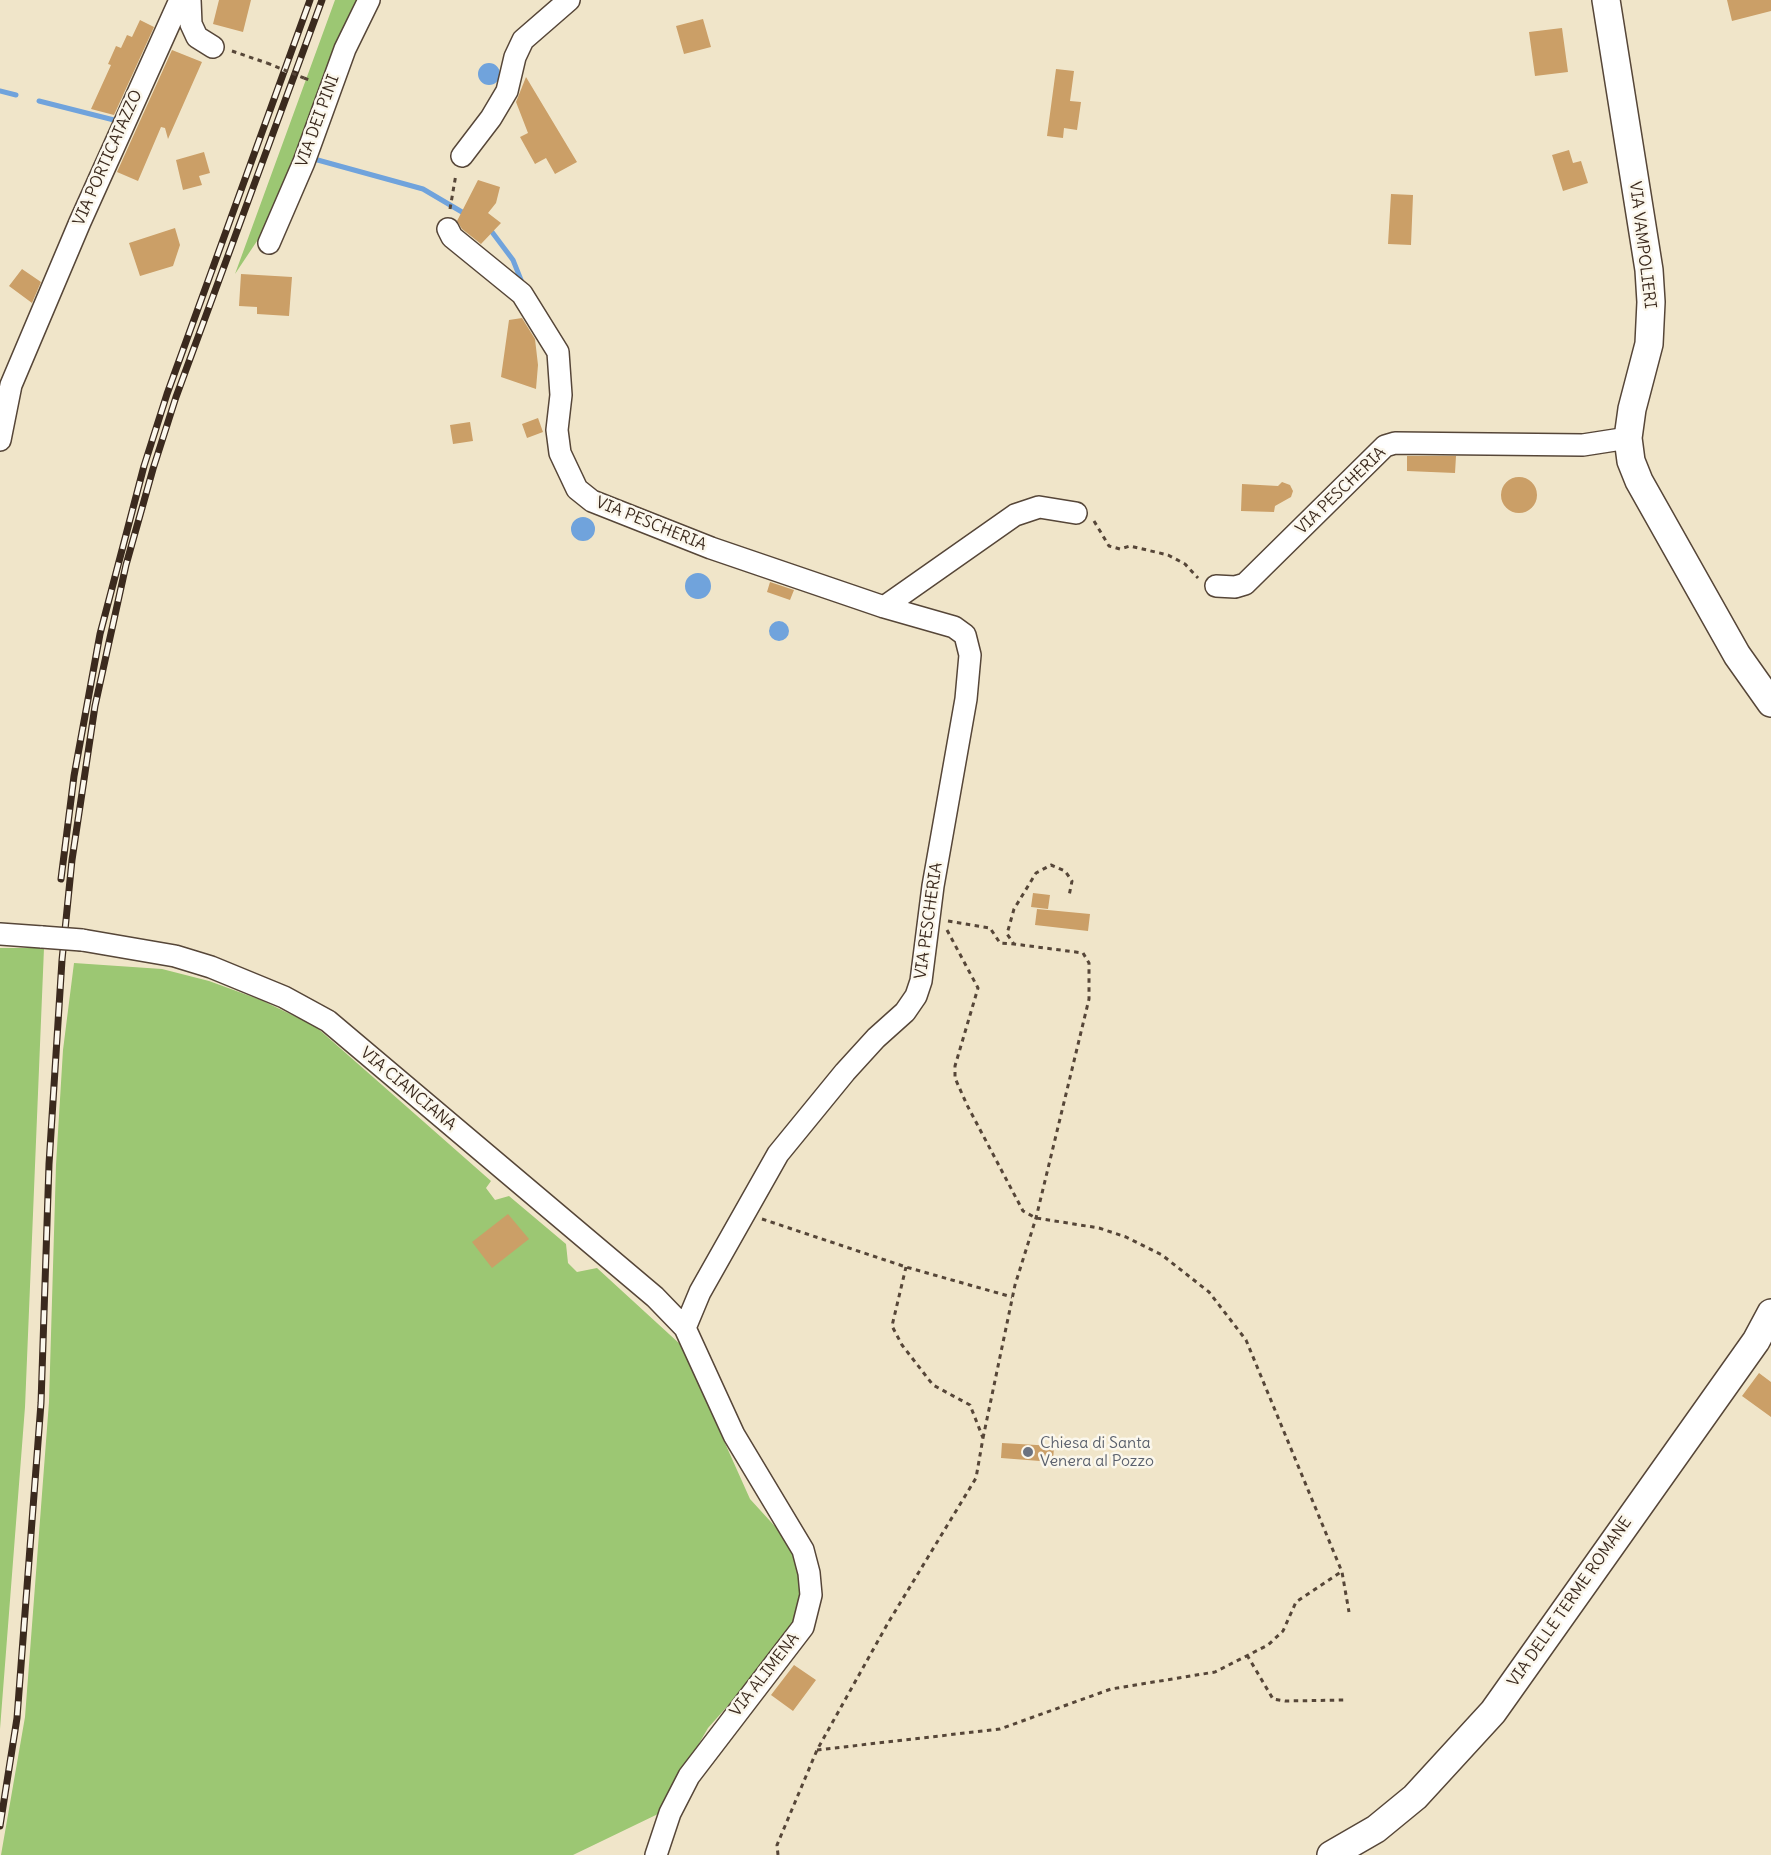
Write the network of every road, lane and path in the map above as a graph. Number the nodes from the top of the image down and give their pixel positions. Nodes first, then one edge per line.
1 (180, 0) edge
2 (190, 0) edge
3 (369, 0) edge
4 (569, 0) edge
5 (1606, 0) edge
6 (213, 47) dead end
7 (240, 52) dead end
8 (304, 78) dead end
9 (462, 156) joint
10 (448, 230) joint
11 (269, 243) dead end
12 (1628, 438) junction
13 (0, 440) edge
14 (1076, 513) joint
15 (1216, 586) joint
16 (884, 607) junction
17 (1771, 703) edge
18 (1069, 896) dead end
19 (0, 934) edge
20 (1014, 944) junction
21 (743, 1215) junction
22 (1036, 1218) junction
23 (906, 1267) junction
24 (1012, 1297) junction
25 (1771, 1313) edge
26 (685, 1328) junction
27 (983, 1438) junction
28 (1342, 1572) junction
29 (1349, 1612) dead end
30 (1247, 1655) junction
31 (1345, 1700) dead end
32 (817, 1750) junction
33 (656, 1855) edge
34 (778, 1855) edge
35 (1331, 1855) edge

1 - 13 street, VIA PORTICATAZZO
2 - 6 street
3 - 11 street, VIA DEI PINI
4 - 9 street
5 - 12 street, VIA VAMPOLIERI
7 - 8 path, bridge
9 - 10 path
10 - 16 street, VIA PESCHERIA
12 - 15 street, VIA PESCHERIA
12 - 17 street, VIA VAMPOLIERI
14 - 15 path
14 - 16 street
16 - 21 street, VIA PESCHERIA
18 - 20 path
19 - 26 street, VIA CIANCIANA, bridge
20 - 22 path
20 - 22 path
21 - 23 path
21 - 26 street, VIA PESCHERIA
22 - 24 path
22 - 28 path
23 - 24 path
23 - 27 path
24 - 27 path
25 - 35 street, VIA DELLE TERME ROMANE
26 - 33 street, VIA ALIMENA
27 - 32 path
28 - 29 path
28 - 30 path
30 - 31 path
30 - 32 path
32 - 34 path

